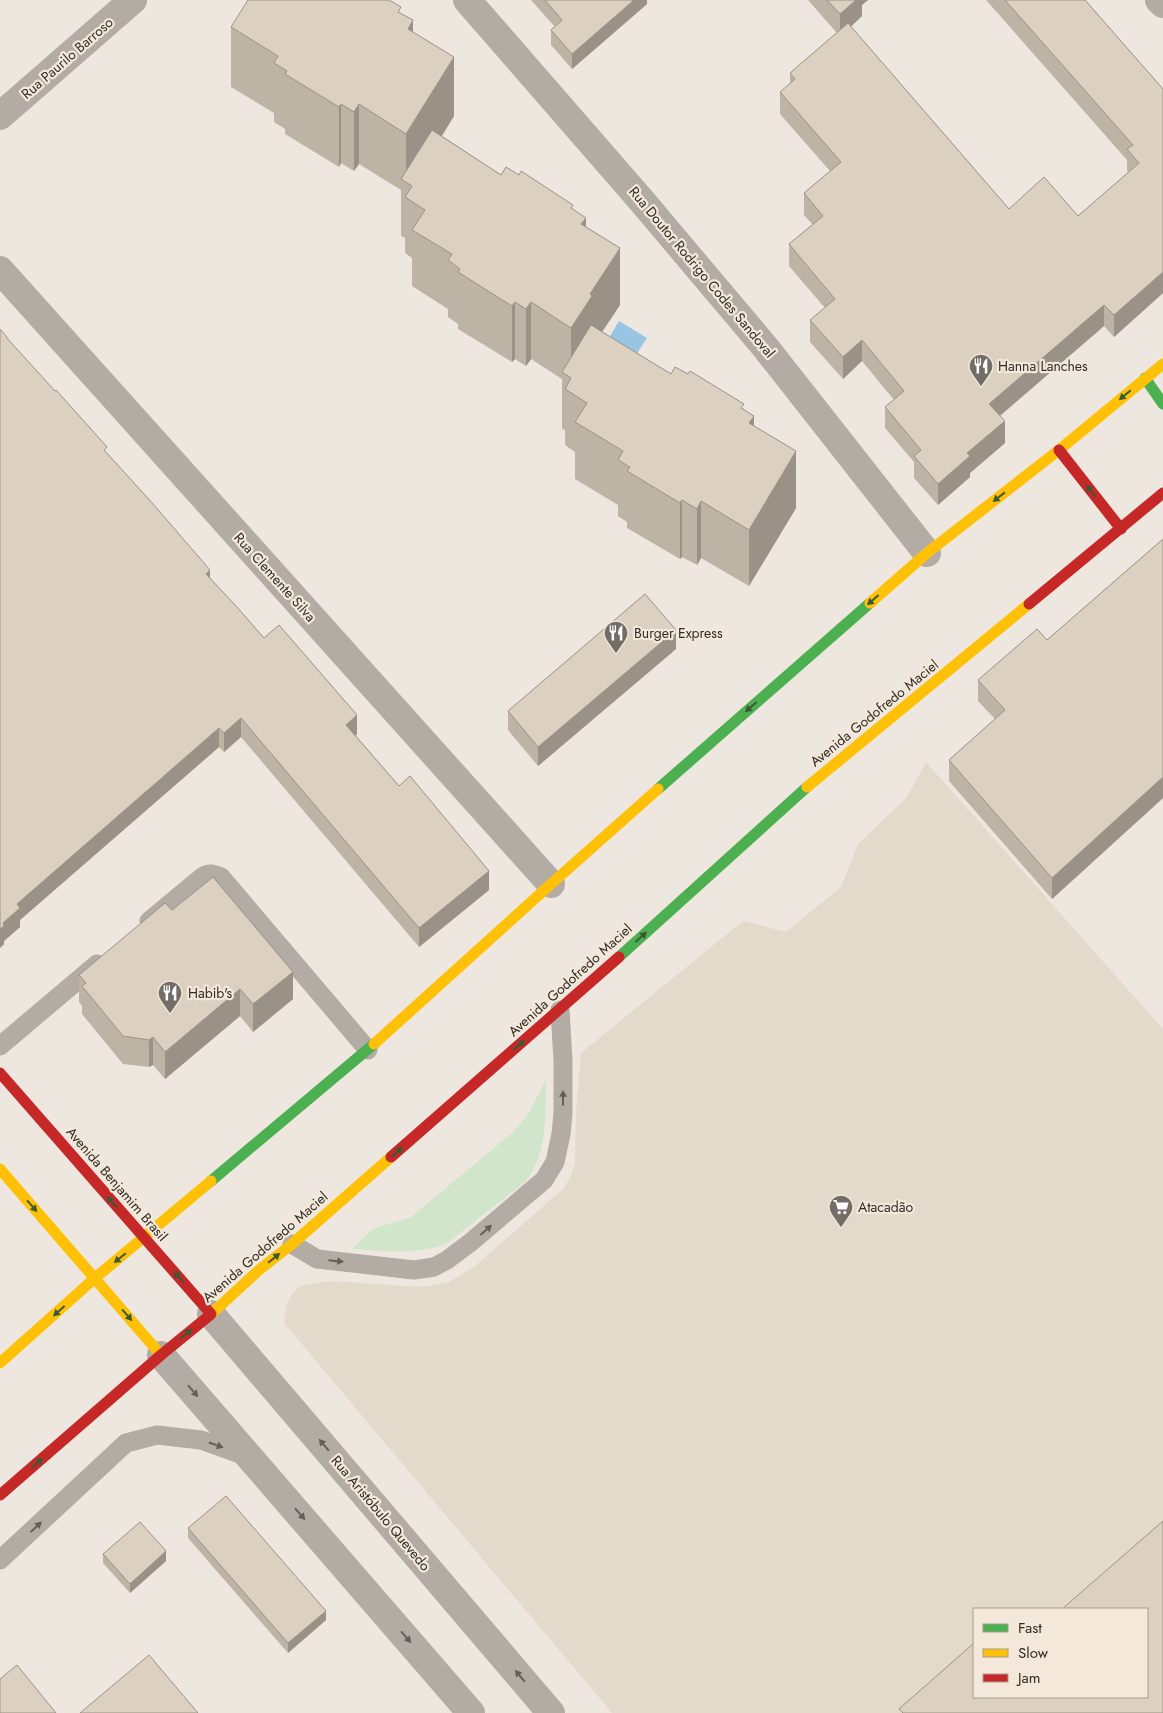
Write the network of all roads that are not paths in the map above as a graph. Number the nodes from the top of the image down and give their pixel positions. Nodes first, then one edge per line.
1 (133, 0) edge
2 (467, 0) edge
3 (1159, 0) edge
4 (1163, 4) edge
5 (0, 116) edge
6 (0, 270) edge
7 (1163, 364) edge
8 (1145, 378) junction
9 (1163, 404) edge
10 (1059, 450) junction
11 (1163, 492) edge
12 (1121, 529) junction
13 (927, 552) junction
14 (551, 884) junction
15 (135, 933) edge
16 (112, 952) edge
17 (560, 1010) junction
18 (0, 1046) edge
19 (368, 1050) junction
20 (0, 1073) edge
21 (0, 1169) edge
22 (144, 1238) junction
23 (292, 1244) junction
24 (95, 1278) junction
25 (211, 1314) junction
26 (161, 1355) junction
27 (0, 1363) edge
28 (250, 1457) junction
29 (0, 1495) edge
30 (0, 1560) edge
31 (471, 1713) edge
32 (551, 1713) edge

1 - 5 street, Rua Paurilo Barroso
2 - 13 street, Rua Doutor Rodrigo Codes Sandoval
3 - 4 street
6 - 14 street, Rua Clemente Silva
7 - 8 main road
8 - 9 main road
8 -> 10 main road
12 -> 10 main road
10 -> 13 main road
11 - 12 main road, Avenida Godofredo Maciel
17 -> 12 main road, Avenida Godofredo Maciel
13 -> 14 main road
14 - 19 main road
15 - 19 lane
16 - 18 lane
23 -> 17 main road, Avenida Godofredo Maciel
23 -> 17 lane
19 - 22 main road
22 -> 20 main road, Avenida Benjamim Brasil
21 -> 24 main road
22 -> 24 main road
25 -> 22 main road, Avenida Benjamim Brasil
25 -> 23 main road, Avenida Godofredo Maciel
24 -> 26 main road
24 -> 27 main road
26 -> 25 main road, Avenida Godofredo Maciel
32 -> 25 street, Rua Aristóbulo Quevedo
26 -> 28 street
29 -> 26 main road, Avenida Godofredo Maciel
30 -> 28 lane
28 -> 31 street

